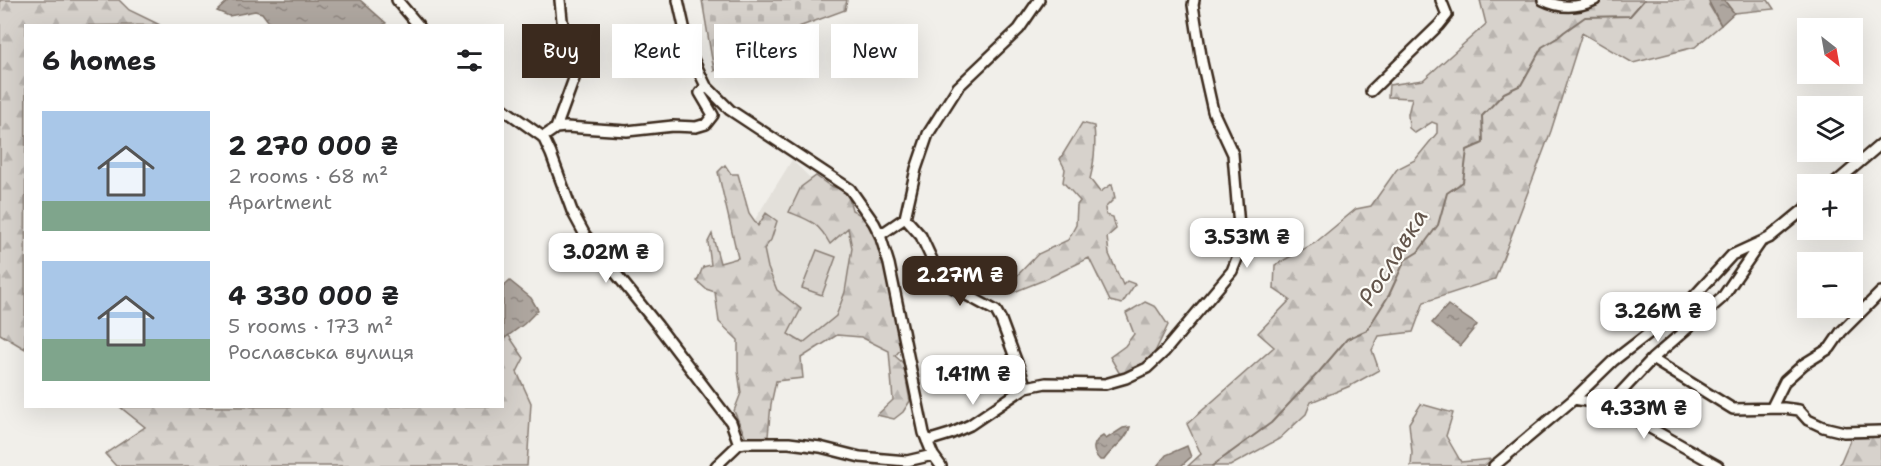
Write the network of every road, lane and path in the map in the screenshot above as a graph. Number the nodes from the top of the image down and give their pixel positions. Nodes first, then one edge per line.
1 (397, 0) edge
2 (560, 0) edge
3 (678, 0) edge
4 (1039, 0) edge
5 (1194, 0) edge
6 (1441, 0) edge
7 (1543, 0) edge
8 (1595, 0) edge
9 (417, 24) edge
10 (706, 86) junction
11 (1371, 91) dead end
12 (504, 109) edge
13 (556, 128) junction
14 (543, 137) junction
15 (1881, 144) edge
16 (1846, 174) edge
17 (1797, 215) edge
18 (905, 218) junction
19 (880, 235) junction
20 (1760, 242) junction
21 (1881, 292) edge
22 (1652, 359) junction
23 (1026, 387) junction
24 (1574, 399) junction
25 (1609, 405) junction
26 (1772, 407) junction
27 (1881, 431) edge
28 (927, 441) junction
29 (739, 444) junction
30 (933, 455) junction
31 (920, 462) edge
32 (716, 466) edge
33 (941, 466) edge
34 (1494, 466) edge
35 (1718, 466) edge

1 - 9 street
2 - 13 street
3 - 10 street
4 - 18 street
5 - 23 street
6 - 11 street
7 - 8 street
10 - 13 street
10 - 19 street
12 - 14 street
13 - 14 street
14 - 29 street
15 - 16 street
17 - 20 street
18 - 19 street
18 - 23 street
19 - 28 street
20 - 22 street
20 - 24 street
21 - 26 street
22 - 25 street
22 - 26 street
23 - 28 street
24 - 25 street
24 - 34 street
25 - 35 street
26 - 27 street
28 - 30 street
29 - 31 street
29 - 32 street
30 - 31 street
30 - 33 street

